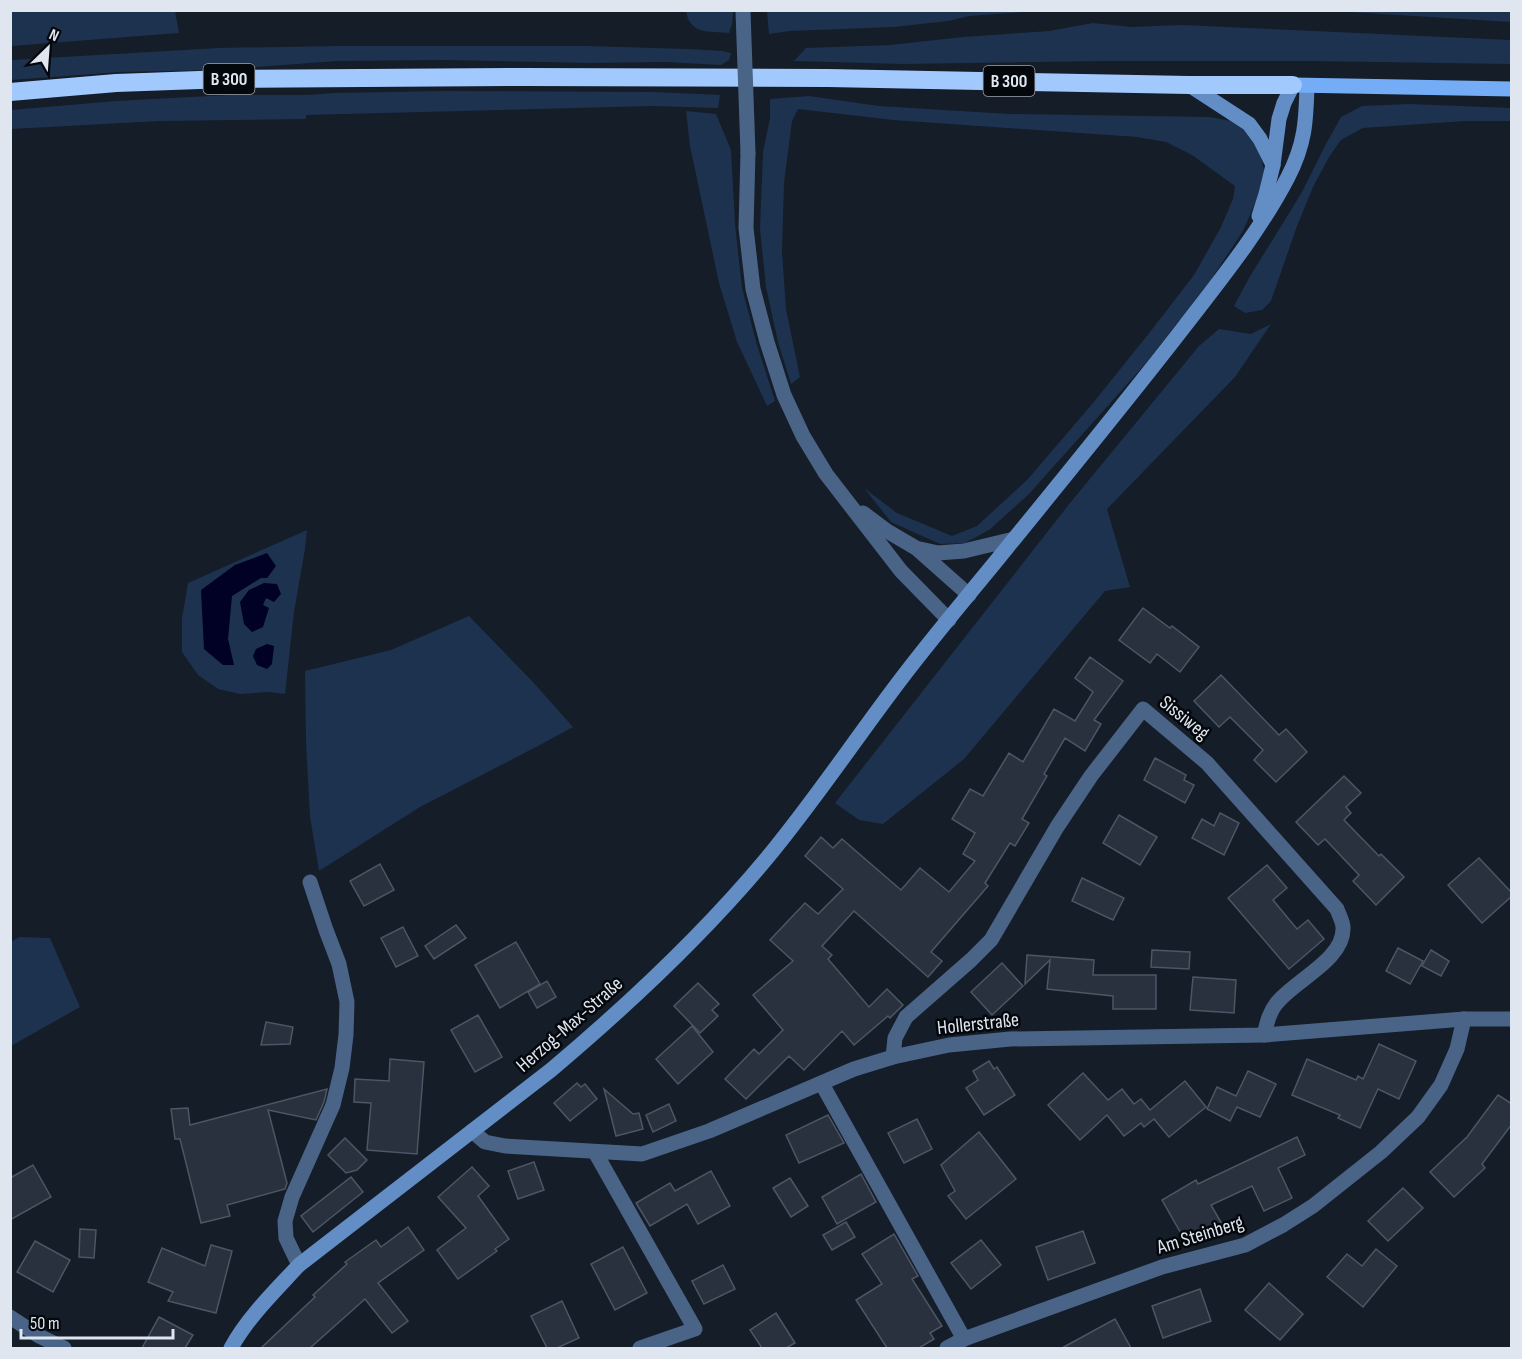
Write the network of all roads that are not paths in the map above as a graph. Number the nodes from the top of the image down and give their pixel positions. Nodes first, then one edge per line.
1 (743, 11) edge
2 (1189, 85) junction
3 (1300, 86) junction
4 (1512, 88) edge
5 (10, 92) edge
6 (1273, 165) junction
7 (1252, 236) junction
8 (846, 500) junction
9 (1014, 539) junction
10 (916, 548) junction
11 (969, 595) junction
12 (949, 620) junction
13 (310, 882) dead end
14 (1464, 1019) junction
15 (1512, 1019) edge
16 (1264, 1035) junction
17 (893, 1057) junction
18 (822, 1084) junction
19 (472, 1131) junction
20 (595, 1152) junction
21 (300, 1265) junction
22 (10, 1317) edge
23 (964, 1340) junction
24 (63, 1348) edge
25 (231, 1348) edge
26 (640, 1348) edge
27 (947, 1348) edge

1 - 8 street, bridge
2 - 3 highway, B 300
2 - 5 highway, B 300
2 - 6 main road
3 - 4 main road, B 300
3 - 6 main road
3 - 7 main road
6 - 7 main road
7 - 9 main road, Herzog-Max-Straße
8 - 10 street
8 - 12 street
9 - 10 street
9 - 11 main road, Herzog-Max-Straße
10 - 11 street
11 - 12 main road, Herzog-Max-Straße
12 - 19 main road, Herzog-Max-Straße
13 - 21 street
14 - 15 street, Hollerstraße
14 - 16 street, Hollerstraße
14 - 23 street, Am Steinberg
16 - 17 street, Hollerstraße
16 - 17 street, Sissiweg
17 - 18 street, Hollerstraße
18 - 20 street, Hollerstraße
18 - 23 street
19 - 20 street, Hollerstraße
19 - 21 main road, Herzog-Max-Straße
20 - 26 street
21 - 25 main road, Herzog-Max-Straße
22 - 24 street
23 - 27 street, Am Steinberg

